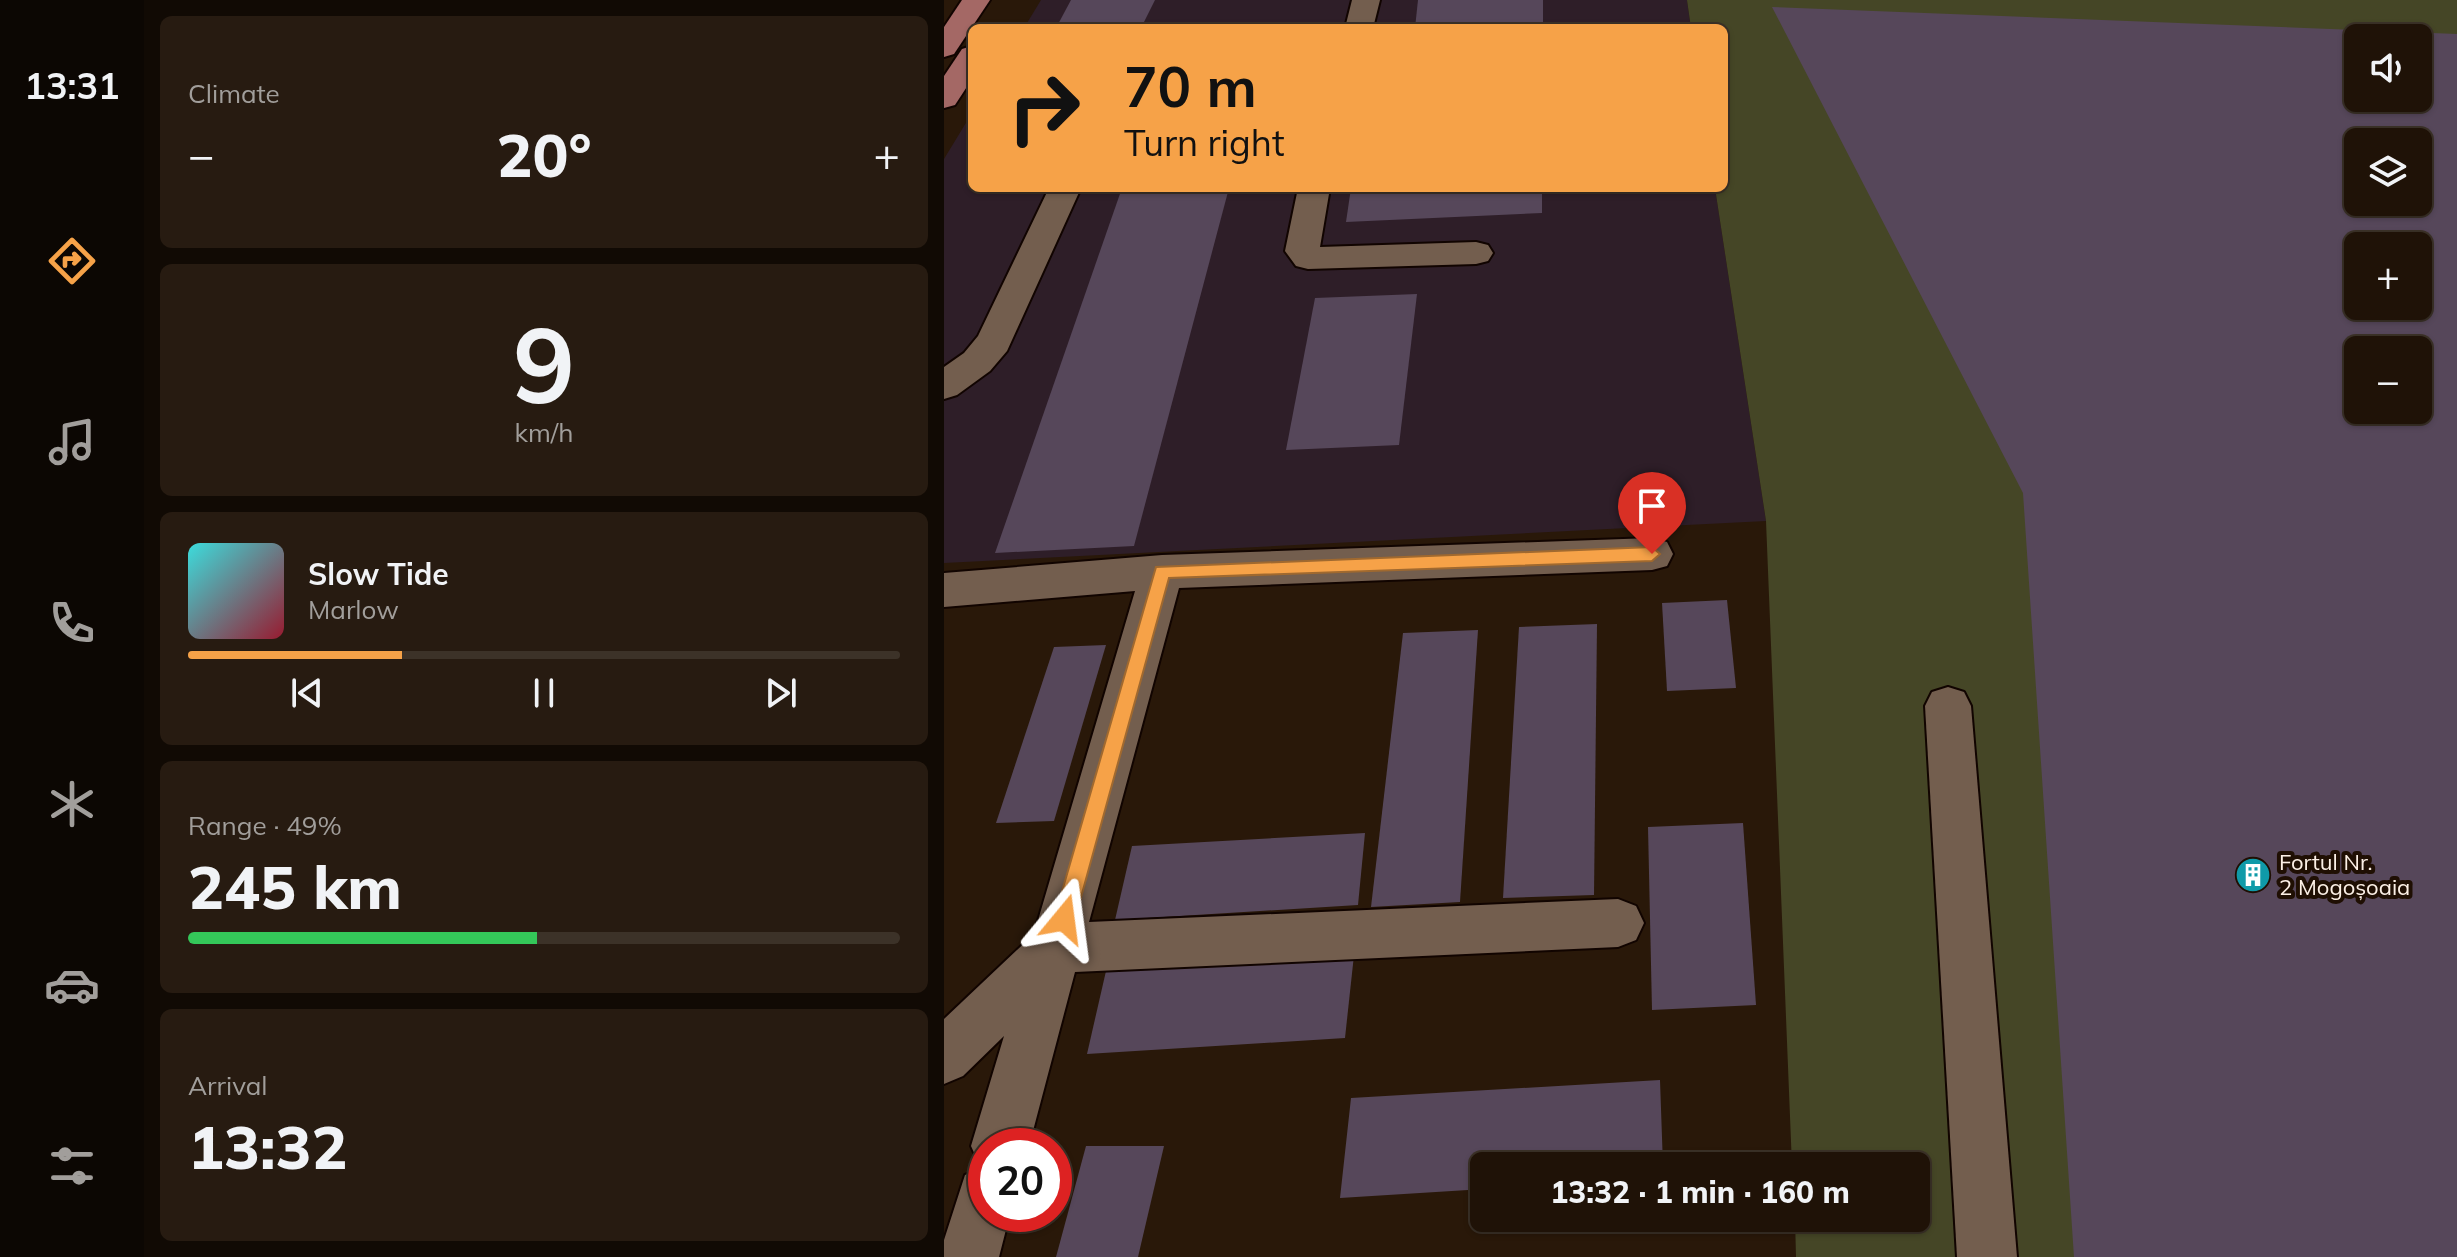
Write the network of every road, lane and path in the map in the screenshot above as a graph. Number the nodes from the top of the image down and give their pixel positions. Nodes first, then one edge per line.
1 (1366, 0) edge
2 (1360, 24) edge
3 (968, 28) edge
4 (944, 48) edge
5 (968, 61) edge
6 (944, 99) edge
7 (1063, 192) edge
8 (1313, 192) edge
9 (1476, 253) dead end
10 (944, 386) edge
11 (1652, 554) dead end
12 (1162, 572) junction
13 (944, 590) edge
14 (1948, 706) dead end
15 (1618, 923) dead end
16 (1056, 948) junction
17 (944, 1057) edge
18 (1005, 1128) edge
19 (976, 1232) edge
20 (969, 1257) edge
21 (1987, 1257) edge

1 - 2 lane
3 - 4 main road
5 - 6 main road
7 - 10 lane
8 - 9 lane
11 - 12 lane
12 - 13 lane
12 - 16 lane
14 - 21 lane
15 - 16 lane
16 - 17 lane
16 - 18 lane
19 - 20 lane

